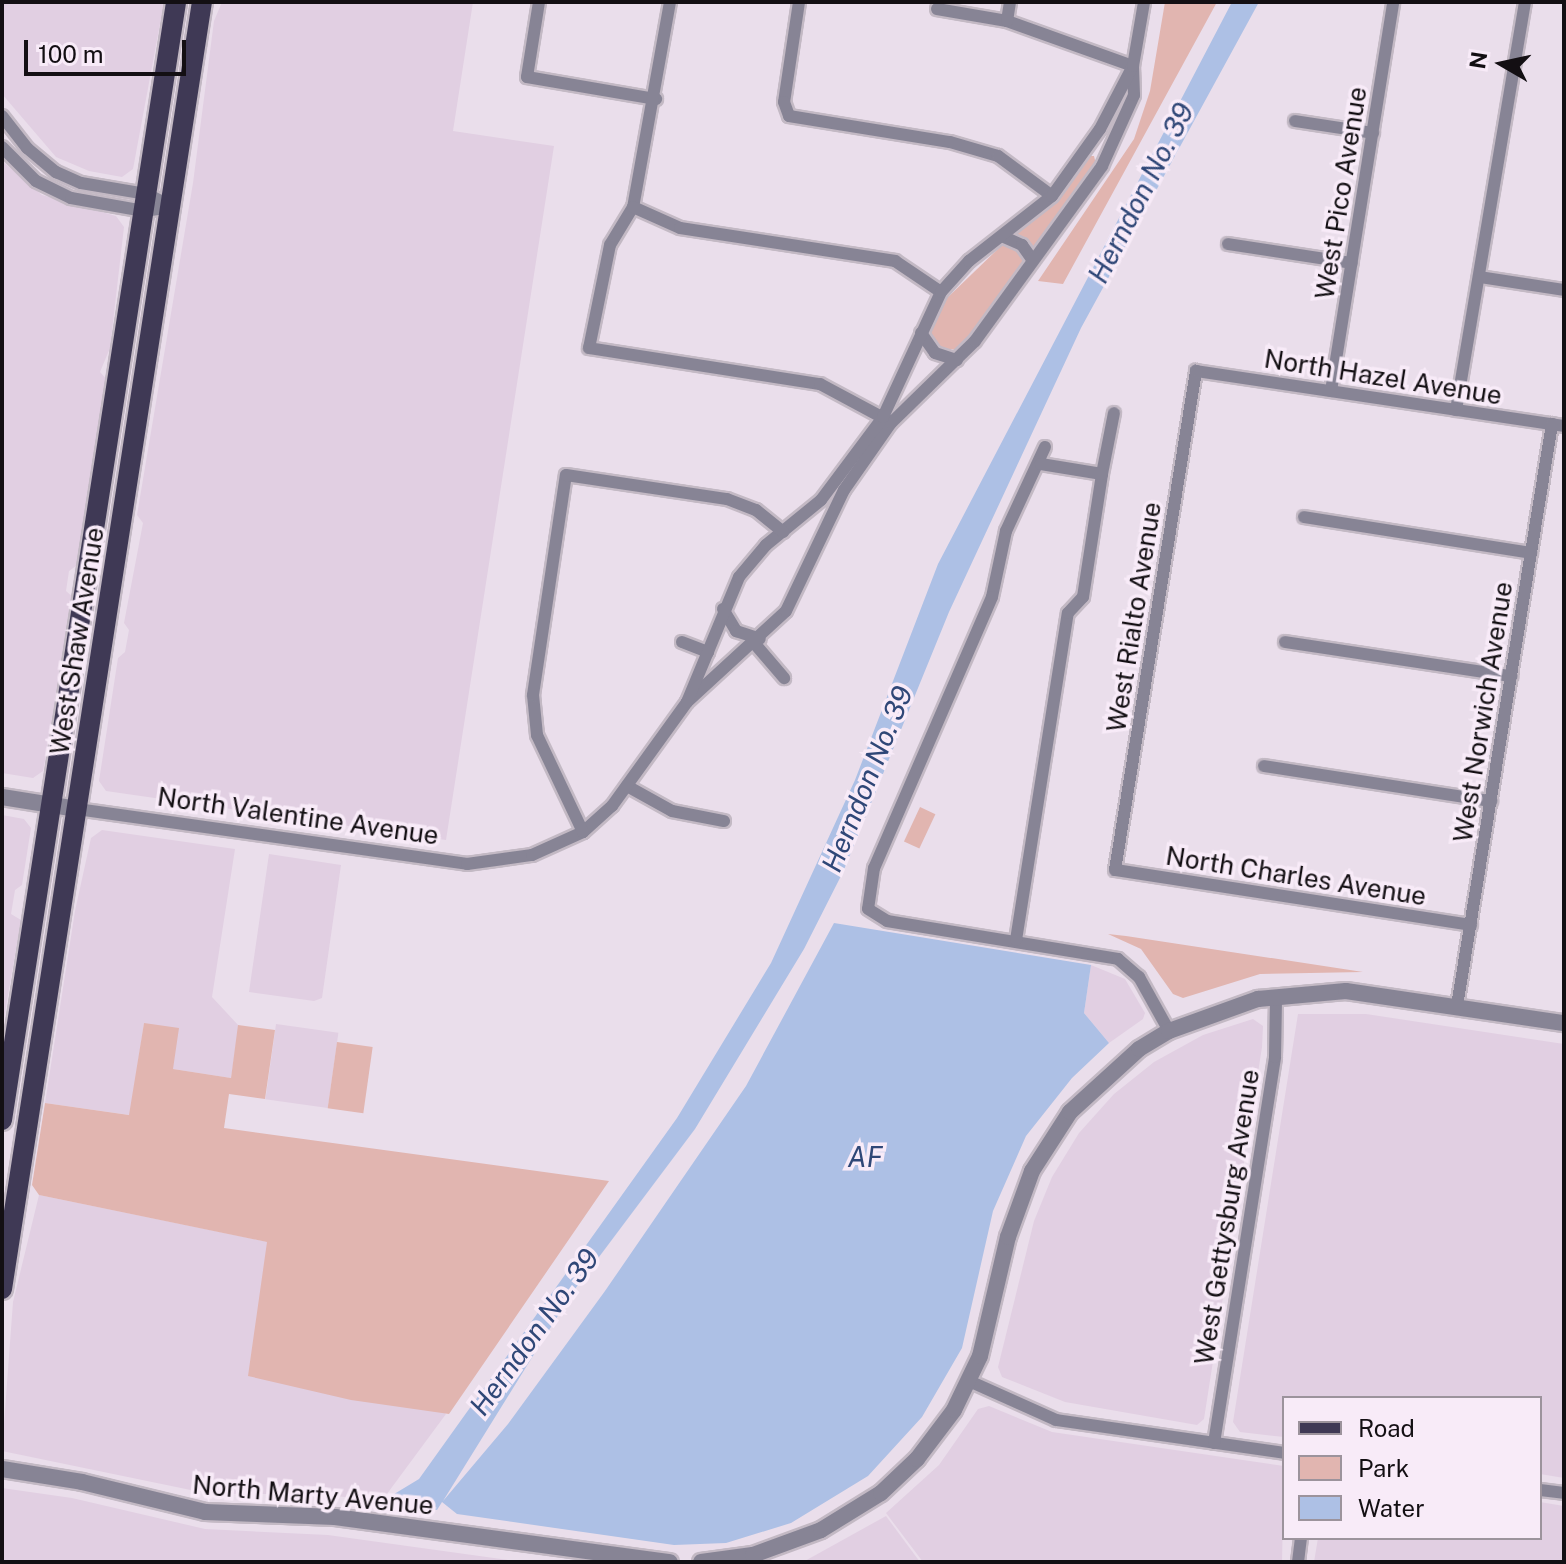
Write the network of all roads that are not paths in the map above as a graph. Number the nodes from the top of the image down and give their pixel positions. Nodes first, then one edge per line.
1 (176, 2) edge
2 (190, 2) edge
3 (202, 2) edge
4 (539, 2) edge
5 (670, 2) edge
6 (799, 2) edge
7 (1010, 2) edge
8 (1144, 2) edge
9 (1393, 2) edge
10 (1525, 2) edge
11 (937, 9) dead end
12 (1007, 21) junction
13 (197, 37) junction
14 (1133, 66) junction
15 (656, 99) junction
16 (2, 116) edge
17 (1295, 121) dead end
18 (1373, 133) junction
19 (2, 147) edge
20 (1052, 196) junction
21 (146, 202) junction
22 (172, 207) junction
23 (633, 207) junction
24 (1004, 237) junction
25 (1228, 244) dead end
26 (1033, 261) junction
27 (1352, 263) junction
28 (1480, 277) junction
29 (1564, 290) edge
30 (941, 292) junction
31 (921, 333) junction
32 (957, 360) junction
33 (120, 368) junction
34 (1196, 371) joint
35 (1331, 391) junction
36 (1456, 410) junction
37 (1114, 413) dead end
38 (887, 420) junction
39 (1558, 425) edge
40 (1045, 447) dead end
41 (1041, 464) junction
42 (1102, 474) junction
43 (1304, 517) dead end
44 (783, 532) junction
45 (121, 533) junction
46 (1531, 553) junction
47 (723, 609) junction
48 (682, 642) dead end
49 (758, 642) junction
50 (1285, 642) dead end
51 (708, 652) junction
52 (1511, 676) junction
53 (784, 678) dead end
54 (687, 702) junction
55 (1264, 766) dead end
56 (627, 786) junction
57 (2, 797) edge
58 (1491, 801) junction
59 (51, 805) junction
60 (77, 809) junction
61 (724, 821) dead end
62 (583, 832) junction
63 (1115, 870) joint
64 (1471, 925) junction
65 (1016, 940) junction
66 (1276, 997) junction
67 (1457, 1006) junction
68 (1564, 1023) edge
69 (1169, 1031) junction
70 (2, 1123) edge
71 (14, 1206) junction
72 (2, 1289) edge
73 (969, 1381) junction
74 (1214, 1443) junction
75 (1282, 1453) edge
76 (2, 1469) edge
77 (1542, 1490) edge
78 (1564, 1493) edge
79 (1301, 1540) edge
80 (670, 1562) edge
81 (701, 1562) edge
82 (1298, 1562) edge

1 - 21 main road, West Shaw Avenue
2 - 13 main road
3 - 13 main road, West Shaw Avenue
4 - 15 street
5 - 15 street
6 - 20 street
7 - 12 street
8 - 14 street
9 - 18 street, West Pico Avenue
10 - 28 street
11 - 12 street
12 - 14 street
13 - 22 main road, West Shaw Avenue
14 - 20 street
14 - 26 street
15 - 23 street
16 - 21 street
17 - 18 street
18 - 27 street, West Pico Avenue
19 - 21 street
20 - 24 street
21 - 22 street
21 - 33 main road, West Shaw Avenue
22 - 45 main road, West Shaw Avenue
23 - 30 street
23 - 38 street
24 - 26 street
24 - 30 street
25 - 27 street
26 - 32 street
27 - 35 street, West Pico Avenue
28 - 29 street
28 - 36 street
30 - 31 street
31 - 32 street
31 - 38 street
32 - 38 street
33 - 45 main road
33 - 59 main road, West Shaw Avenue
34 - 35 street, North Hazel Avenue
34 - 63 street, West Rialto Avenue
35 - 36 street, North Hazel Avenue
36 - 39 street, North Hazel Avenue
37 - 42 street
38 - 44 street
38 - 49 street
39 - 46 street, West Norwich Avenue
40 - 41 street
41 - 42 street
41 - 65 street
42 - 65 street
43 - 46 street
44 - 47 street
44 - 62 street
45 - 60 main road, West Shaw Avenue
46 - 52 street, West Norwich Avenue
47 - 49 street
47 - 51 street
48 - 51 street
49 - 53 street
49 - 54 street
50 - 52 street
51 - 54 street
52 - 58 street, West Norwich Avenue
54 - 56 street
55 - 58 street
56 - 61 street
56 - 62 street
57 - 59 street, North Valentine Avenue
58 - 64 street, West Norwich Avenue
59 - 60 street, North Valentine Avenue
59 - 70 main road, West Shaw Avenue
60 - 62 street, North Valentine Avenue
60 - 71 main road, West Shaw Avenue
63 - 64 street, North Charles Avenue
64 - 67 street, West Norwich Avenue
65 - 69 street
66 - 67 street
66 - 69 street
66 - 74 street, West Gettysburg Avenue
67 - 68 street
69 - 73 street
70 - 71 main road, West Shaw Avenue
71 - 72 main road, West Shaw Avenue
73 - 74 street
73 - 81 street
74 - 75 street
76 - 80 street, North Marty Avenue
77 - 78 street
79 - 82 street

